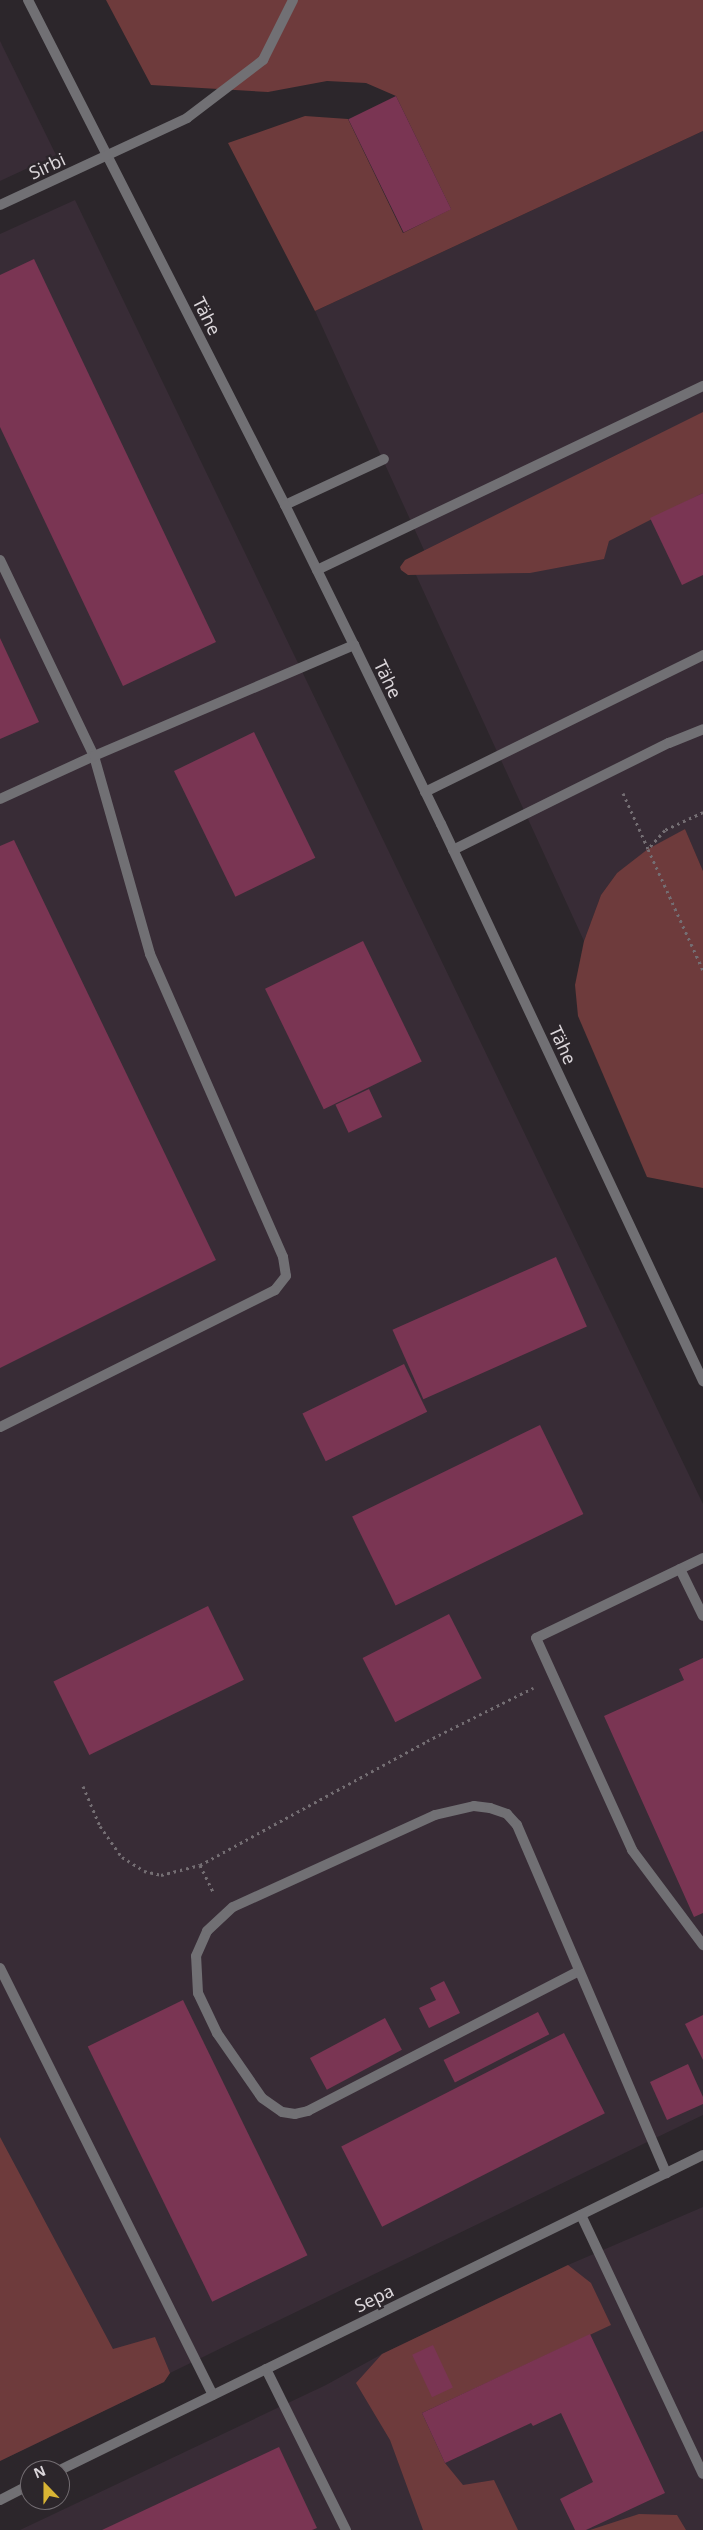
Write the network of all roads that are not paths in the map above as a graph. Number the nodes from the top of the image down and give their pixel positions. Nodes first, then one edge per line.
1 (28, 0) edge
2 (293, 0) edge
3 (107, 156) junction
4 (0, 206) edge
5 (703, 386) edge
6 (384, 459) dead end
7 (285, 505) junction
8 (0, 560) edge
9 (317, 570) junction
10 (354, 645) junction
11 (703, 655) edge
12 (703, 729) edge
13 (94, 756) junction
14 (425, 792) junction
15 (0, 799) edge
16 (453, 850) junction
17 (703, 1380) edge
18 (0, 1427) edge
19 (703, 1558) edge
20 (680, 1569) junction
21 (703, 1616) edge
22 (703, 1945) edge
23 (0, 1968) edge
24 (579, 1971) junction
25 (3, 1981) edge
26 (703, 2155) edge
27 (666, 2173) junction
28 (581, 2215) junction
29 (266, 2369) junction
30 (213, 2395) junction
31 (70, 2465) edge
32 (703, 2474) edge
33 (20, 2490) edge
34 (0, 2500) edge
35 (346, 2530) edge

1 - 3 street, Tähe
2 - 3 street, Sirbi
3 - 4 street, Sirbi
3 - 7 street, Tähe
5 - 9 street
6 - 7 street
7 - 9 street, Tähe
8 - 13 street
9 - 10 street, Tähe
10 - 13 street
10 - 14 street, Tähe
11 - 14 street
12 - 16 street
13 - 15 street
13 - 18 street
14 - 16 street, Tähe
16 - 17 street, Tähe
19 - 20 street
20 - 21 street
20 - 22 street
23 - 25 street
24 - 24 street
24 - 27 street
25 - 30 street
26 - 27 street, Sepa
27 - 28 street, Sepa
28 - 29 street, Sepa
28 - 32 street
29 - 30 street, Sepa
29 - 35 street
30 - 31 street, Sepa
33 - 34 street

